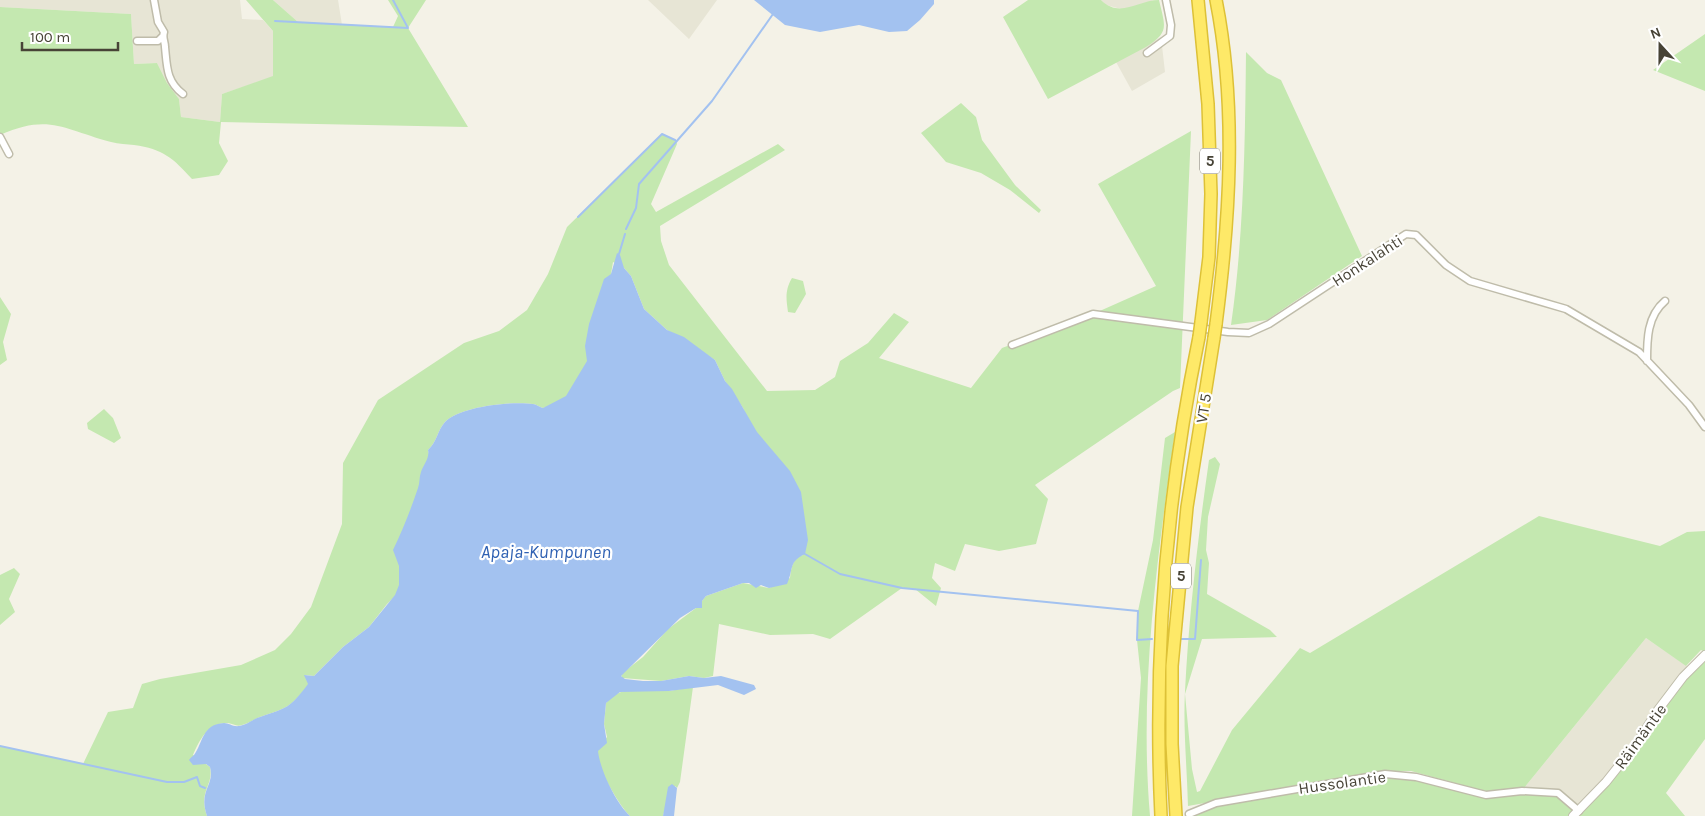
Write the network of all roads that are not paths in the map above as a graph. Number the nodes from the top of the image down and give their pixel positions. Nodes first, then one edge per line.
1 (154, 0) edge
2 (1166, 0) edge
3 (1198, 0) edge
4 (1216, 0) edge
5 (1220, 0) edge
6 (1220, 23) junction
7 (162, 37) junction
8 (137, 41) dead end
9 (1147, 53) dead end
10 (183, 94) dead end
11 (0, 137) edge
12 (9, 154) dead end
13 (1665, 301) dead end
14 (1012, 345) dead end
15 (1647, 361) junction
16 (1705, 427) edge
17 (1705, 655) edge
18 (1576, 813) edge
19 (1189, 814) dead end
20 (1161, 816) edge
21 (1176, 816) edge

1 - 7 street
2 - 9 street
3 - 20 highway, VT 5 / 5, bridge
4 - 6 highway, VT 5 / 5
5 - 6 highway
6 - 21 highway, VT 5 / 5, bridge
7 - 8 street
7 - 10 street
11 - 12 street
13 - 15 street
14 - 15 street, Honkalahti
15 - 16 street, Honkalahti
17 - 18 street, Räimäntie
18 - 19 street, Hussolantie

